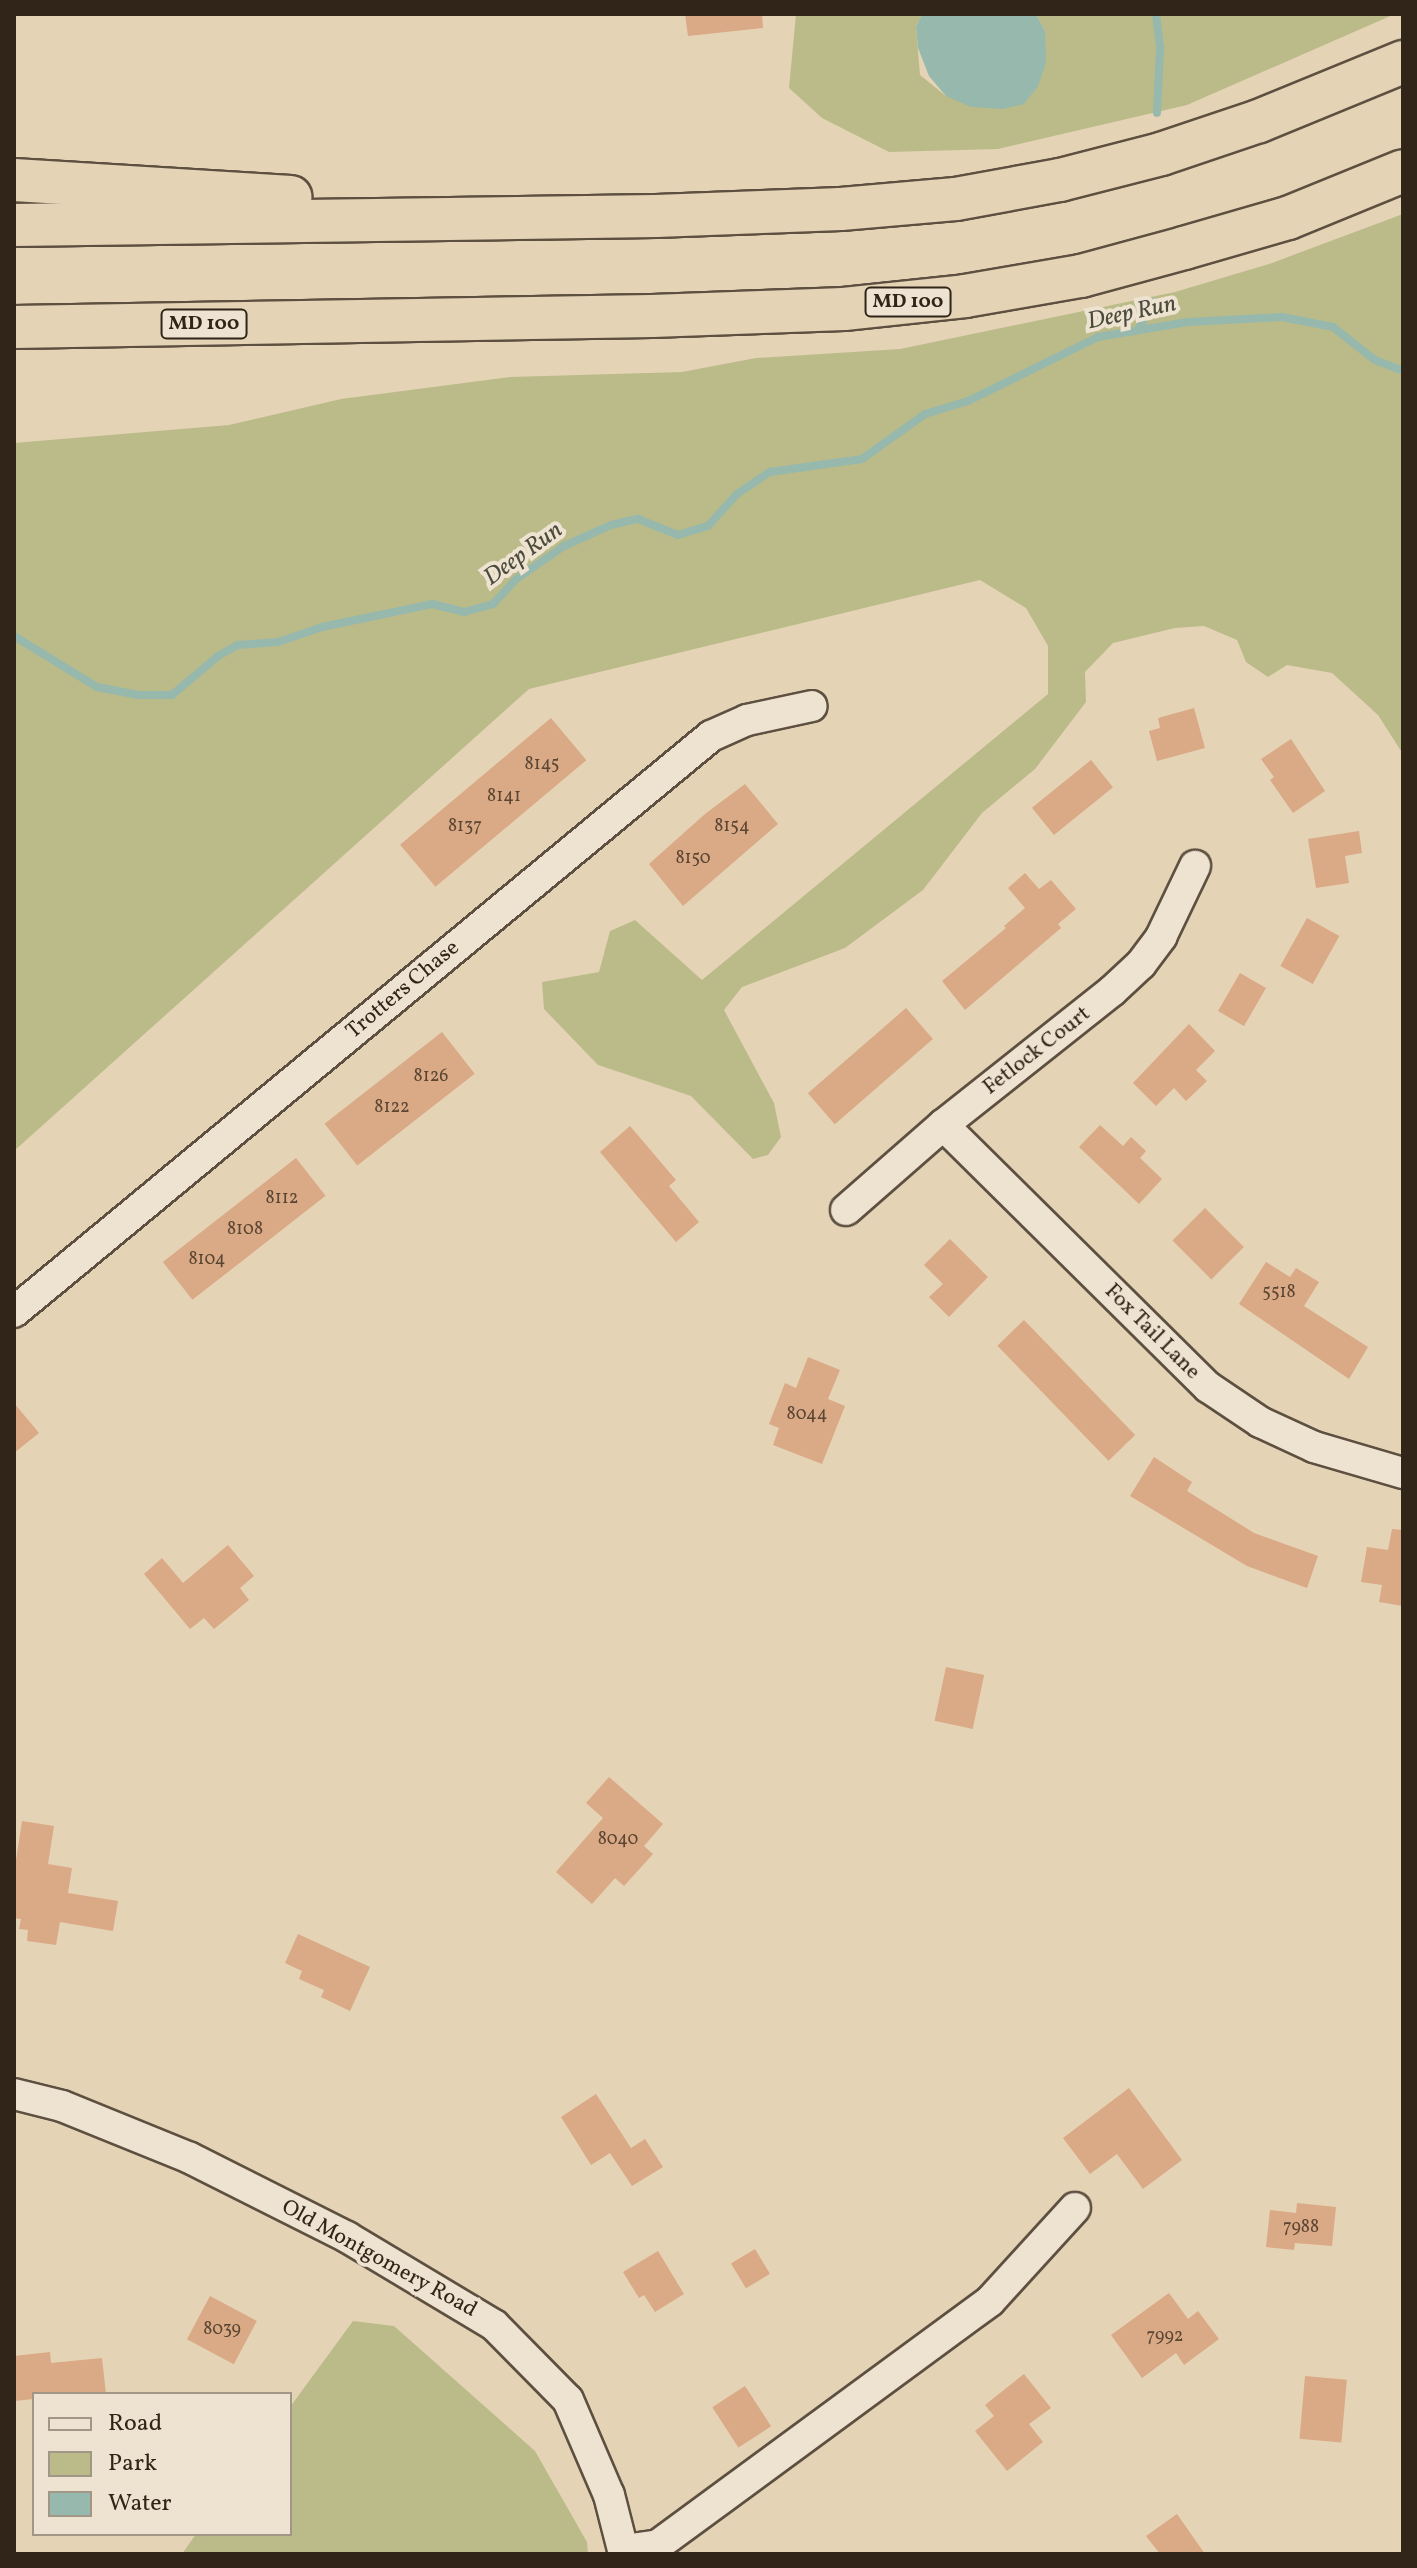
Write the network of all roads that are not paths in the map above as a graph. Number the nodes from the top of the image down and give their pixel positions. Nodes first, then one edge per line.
1 (1403, 62) edge
2 (1403, 171) edge
3 (14, 180) edge
4 (546, 218) junction
5 (14, 225) edge
6 (394, 321) junction
7 (14, 327) edge
8 (14, 354) edge
9 (812, 706) dead end
10 (1195, 866) dead end
11 (943, 1125) junction
12 (846, 1210) dead end
13 (14, 1312) edge
14 (1403, 1473) edge
15 (14, 2094) edge
16 (1075, 2208) dead end
17 (624, 2552) edge

1 - 4 highway
2 - 6 highway, MD 100
3 - 4 highway
4 - 5 highway
6 - 7 highway, MD 100
6 - 8 highway
9 - 13 street, Trotters Chase
10 - 11 street, Fetlock Court
11 - 12 street, Fetlock Court
11 - 14 street, Fox Tail Lane
15 - 17 street, Old Montgomery Road
16 - 17 street

